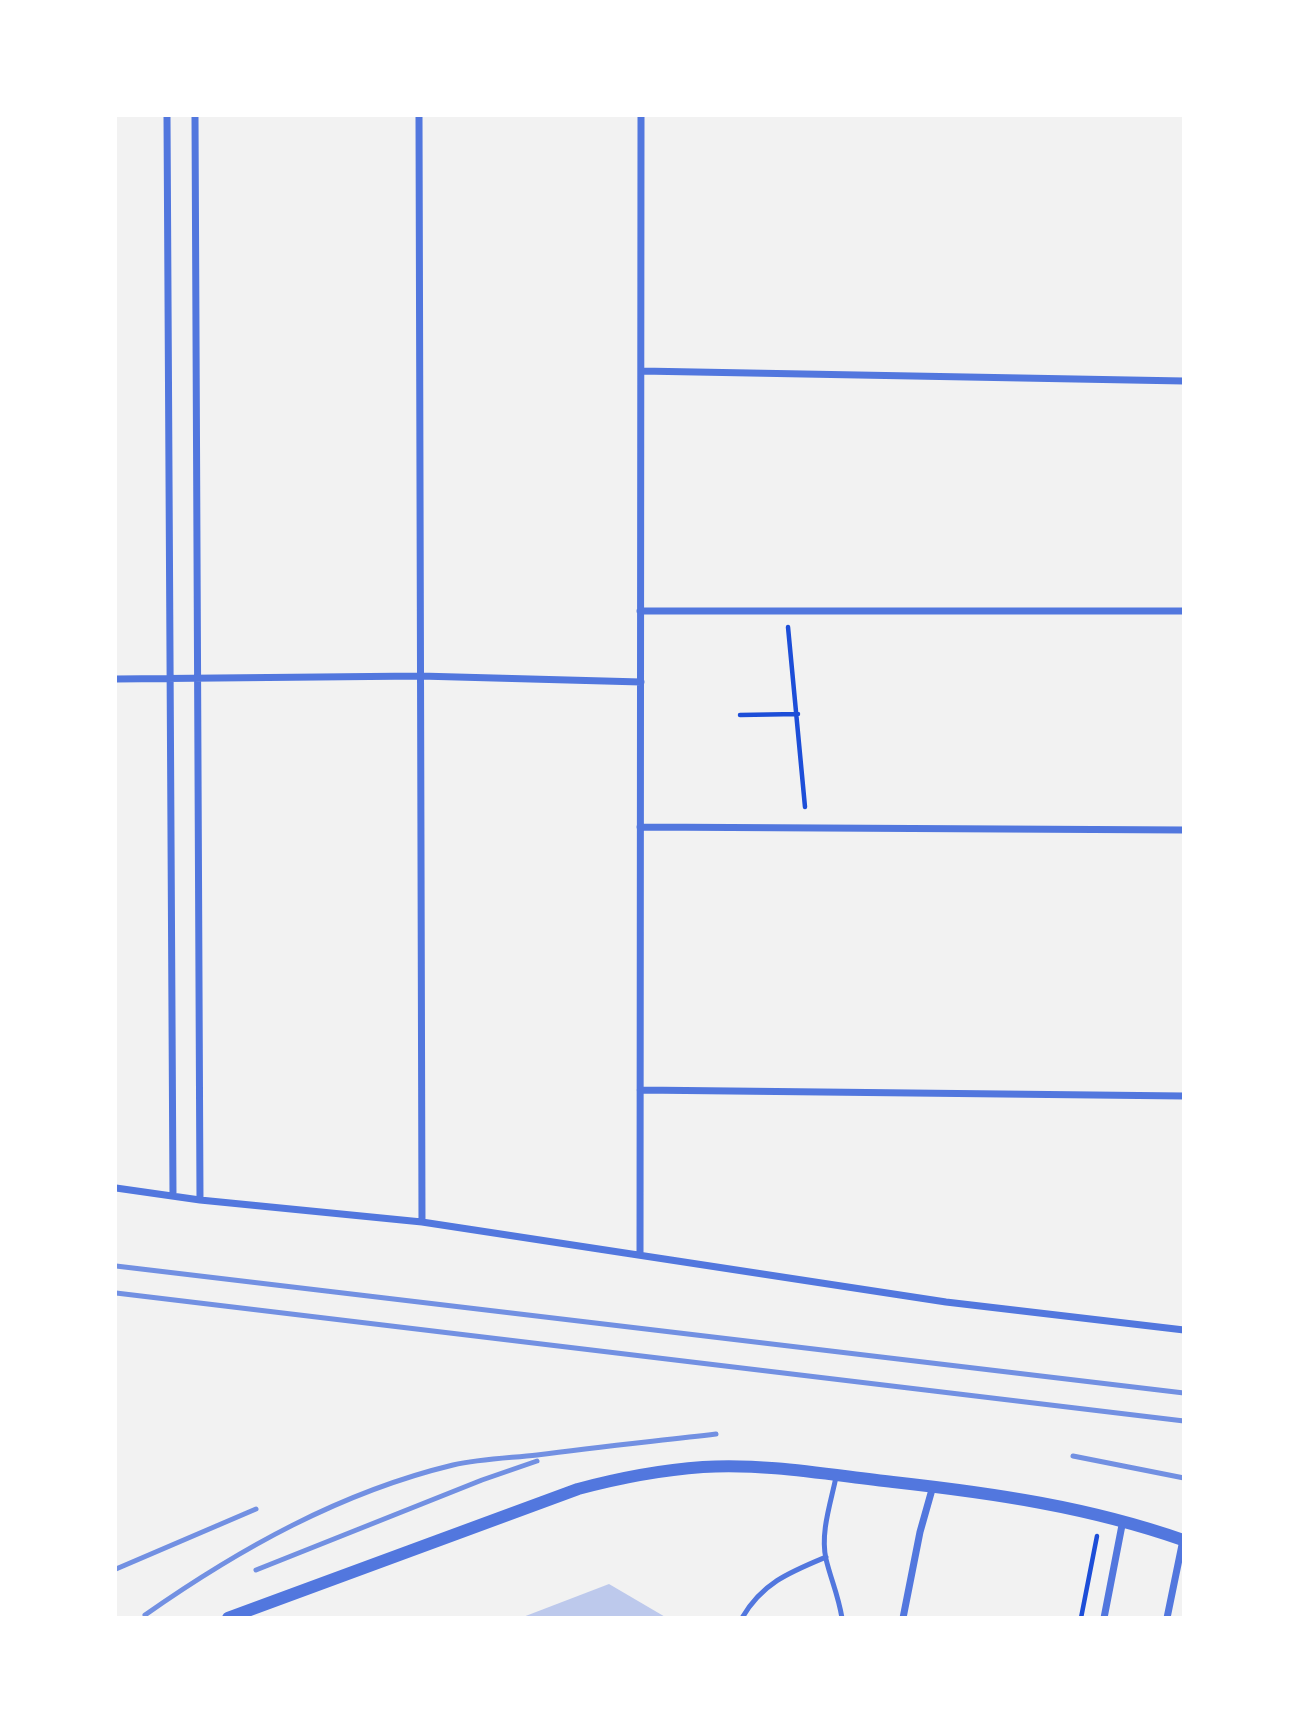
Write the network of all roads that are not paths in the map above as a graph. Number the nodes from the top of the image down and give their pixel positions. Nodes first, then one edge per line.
1 (167, 116) edge
2 (195, 116) edge
3 (419, 116) edge
4 (641, 116) edge
5 (641, 371) junction
6 (1184, 381) edge
7 (640, 611) junction
8 (1184, 611) edge
9 (420, 676) junction
10 (198, 678) junction
11 (116, 679) edge
12 (170, 679) junction
13 (641, 682) junction
14 (640, 827) junction
15 (1184, 830) edge
16 (640, 1090) junction
17 (1184, 1096) edge
18 (116, 1188) edge
19 (173, 1195) junction
20 (201, 1200) junction
21 (422, 1222) junction
22 (640, 1254) junction
23 (1184, 1330) edge
24 (837, 1474) junction
25 (933, 1486) junction
26 (1123, 1520) junction
27 (1183, 1540) edge
28 (826, 1557) junction
29 (228, 1618) edge
30 (742, 1618) edge
31 (842, 1618) edge
32 (903, 1618) edge
33 (1104, 1618) edge
34 (1167, 1618) edge

1 - 12 street
2 - 10 street
3 - 9 street
4 - 5 street
5 - 6 street
5 - 7 street
7 - 8 street
7 - 13 street
9 - 10 street
9 - 13 street
9 - 21 street
10 - 12 street
10 - 20 street
11 - 12 street
12 - 19 street
13 - 14 street
14 - 15 street
14 - 16 street
16 - 17 street
16 - 22 street
18 - 19 street
19 - 20 street
20 - 21 street
21 - 22 street
22 - 23 street
24 - 25 street
24 - 28 lane
24 - 29 street
25 - 26 street
25 - 32 street
26 - 27 street
26 - 33 street
27 - 34 street
28 - 30 lane
28 - 31 lane

